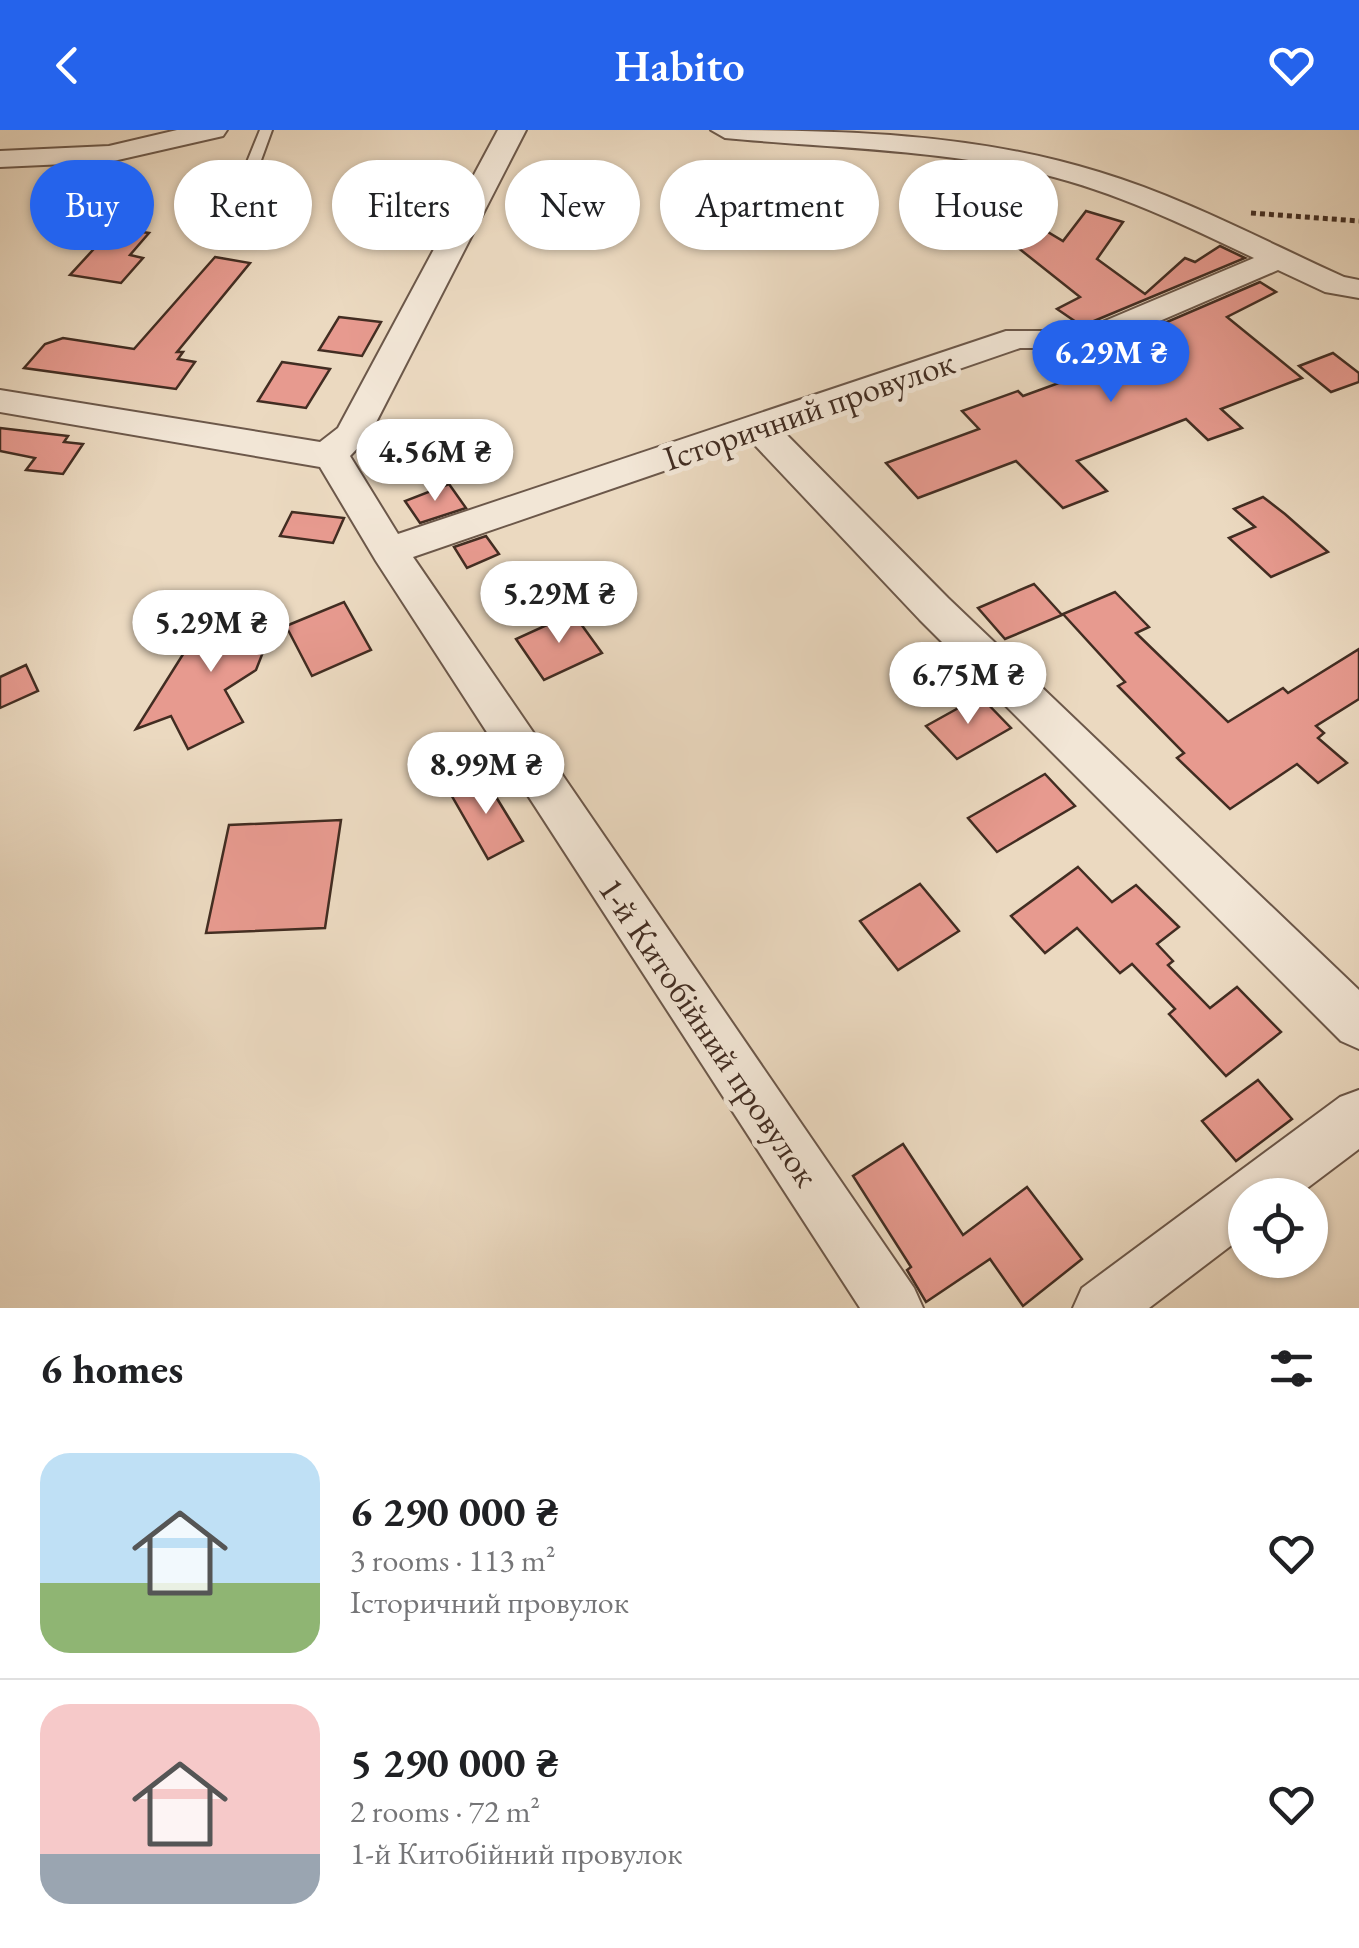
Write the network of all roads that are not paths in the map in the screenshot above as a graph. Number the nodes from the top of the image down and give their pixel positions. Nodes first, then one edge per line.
1 (213, 130) edge
2 (266, 130) edge
3 (512, 130) edge
4 (725, 130) edge
5 (0, 159) edge
6 (254, 160) edge
7 (1175, 208) junction
8 (1209, 210) road end
9 (1284, 257) junction
10 (1359, 289) edge
11 (0, 402) edge
12 (759, 428) junction
13 (330, 453) junction
14 (389, 551) junction
15 (1359, 1024) edge
16 (1359, 1116) edge
17 (1276, 1178) edge
18 (1228, 1214) edge
19 (894, 1308) edge
20 (1102, 1308) edge

1 - 5 street
2 - 6 lane
3 - 13 street
4 - 7 street
7 - 8 street
7 - 9 street
9 - 10 street
9 - 12 street, Історичний провулок
11 - 13 street
12 - 14 street, Історичний провулок
12 - 15 street
13 - 14 street, 1-й Китобійний провулок
14 - 19 street, 1-й Китобійний провулок
16 - 17 street
18 - 20 street

